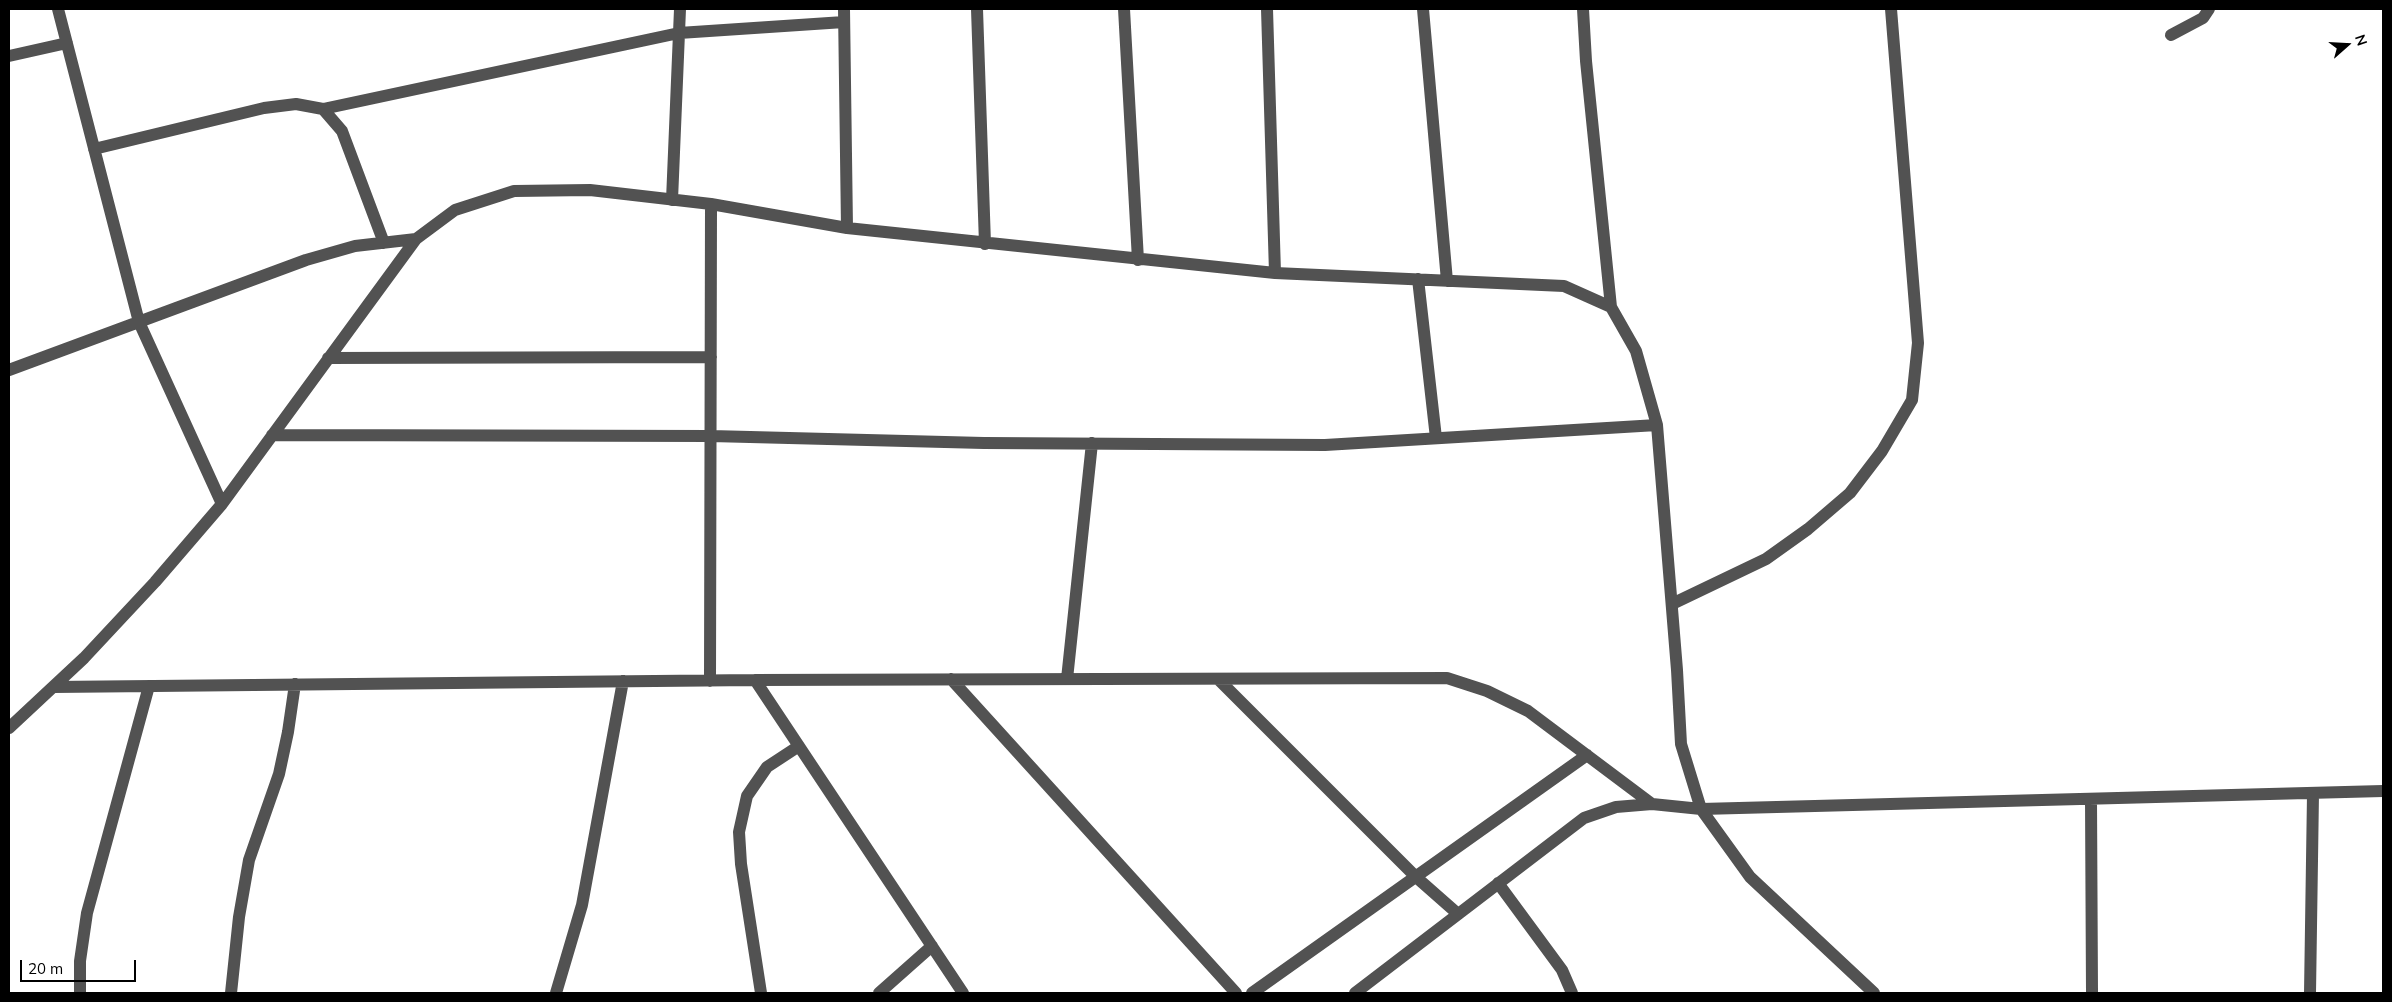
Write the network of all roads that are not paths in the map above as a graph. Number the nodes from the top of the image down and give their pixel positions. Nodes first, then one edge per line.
1 (58, 9) edge
2 (680, 9) edge
3 (844, 9) edge
4 (977, 9) edge
5 (1124, 9) edge
6 (1267, 9) edge
7 (1423, 9) edge
8 (1576, 9) edge
9 (1583, 9) edge
10 (1891, 9) edge
11 (2209, 9) edge
12 (844, 22) junction
13 (679, 33) junction
14 (2171, 35) dead end
15 (67, 43) junction
16 (9, 56) edge
17 (323, 110) junction
18 (94, 149) junction
19 (672, 200) junction
20 (711, 204) junction
21 (847, 228) junction
22 (416, 239) junction
23 (384, 243) junction
24 (986, 244) junction
25 (1138, 260) junction
26 (1274, 273) junction
27 (1418, 280) junction
28 (1447, 281) junction
29 (1611, 307) junction
30 (139, 322) junction
31 (711, 357) junction
32 (328, 358) junction
33 (9, 370) edge
34 (1657, 424) junction
35 (272, 435) junction
36 (711, 436) junction
37 (1436, 438) junction
38 (1092, 443) junction
39 (222, 504) junction
40 (1672, 604) junction
41 (950, 679) junction
42 (1067, 679) junction
43 (1218, 679) junction
44 (755, 680) junction
45 (623, 681) junction
46 (710, 681) junction
47 (295, 684) junction
48 (149, 686) junction
49 (53, 687) junction
50 (9, 728) edge
51 (799, 746) junction
52 (1587, 755) junction
53 (2383, 792) edge
54 (2312, 794) junction
55 (2091, 800) junction
56 (1652, 804) junction
57 (1701, 809) junction
58 (1416, 877) junction
59 (1498, 883) junction
60 (1458, 914) junction
61 (932, 946) junction
62 (80, 993) edge
63 (231, 993) edge
64 (556, 993) edge
65 (761, 993) edge
66 (879, 993) edge
67 (963, 993) edge
68 (1236, 993) edge
69 (1252, 993) edge
70 (1355, 993) edge
71 (1572, 993) edge
72 (1874, 993) edge
73 (2092, 993) edge
74 (2310, 993) edge

1 - 15 street
2 - 13 street
3 - 12 street
4 - 24 street
5 - 25 street
6 - 26 street
7 - 28 street
8 - 9 street
9 - 29 street
10 - 40 street
11 - 14 street
12 - 13 street
12 - 21 street
13 - 17 street
13 - 19 street
15 - 16 street
15 - 18 street
17 - 18 street
17 - 23 street
18 - 30 street
19 - 20 street
19 - 22 street
20 - 21 street
20 - 31 street
21 - 24 street
22 - 23 street
22 - 32 street
23 - 30 street
24 - 25 street
25 - 26 street
26 - 27 street
27 - 28 street
27 - 37 street
28 - 29 street
29 - 34 street
30 - 33 street
30 - 39 street
31 - 32 street
31 - 36 street
32 - 35 street
34 - 37 street
34 - 40 street
35 - 36 street
35 - 39 street
36 - 38 street
36 - 46 street
37 - 38 street
38 - 42 street
39 - 49 street
40 - 57 street
41 - 42 street
41 - 44 street
41 - 68 street
42 - 43 street
43 - 52 street
43 - 58 street
44 - 46 street
44 - 51 street
45 - 46 street
45 - 47 street
45 - 64 street
47 - 48 street
47 - 63 street
48 - 49 street
48 - 62 street
49 - 50 street
51 - 61 street
51 - 65 street
52 - 56 street
52 - 58 street
53 - 54 street
54 - 55 street
54 - 74 street
55 - 57 street
55 - 73 street
56 - 57 street
56 - 59 street
57 - 72 street
58 - 60 street
58 - 69 street
59 - 60 street
59 - 71 street
60 - 70 street
61 - 66 street
61 - 67 street

